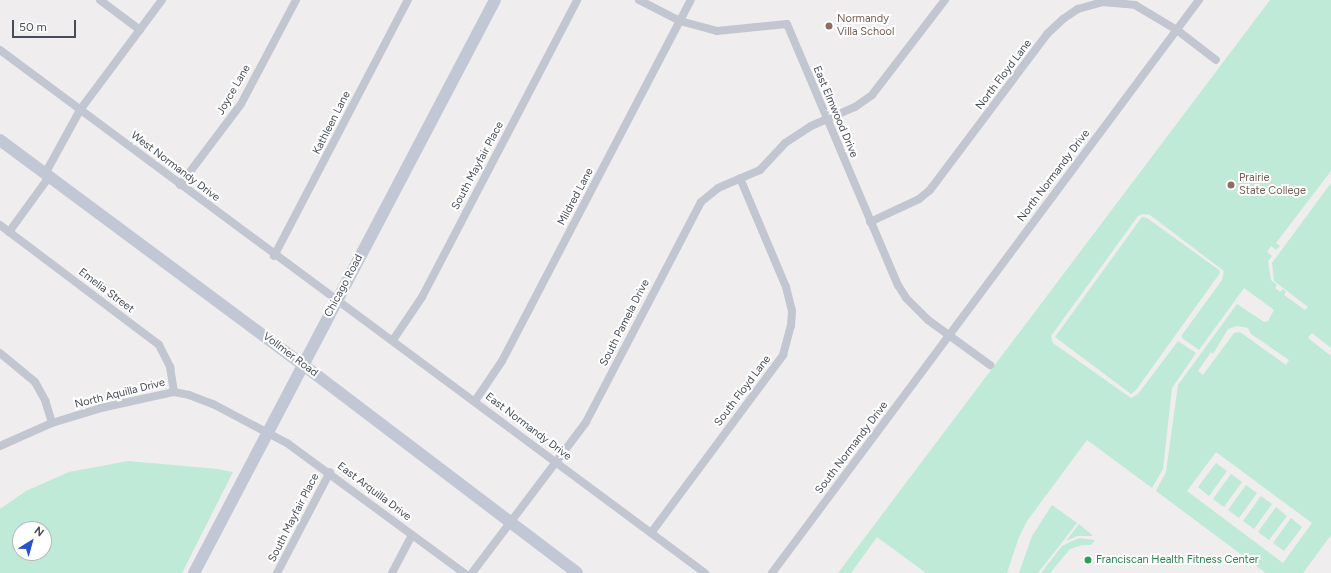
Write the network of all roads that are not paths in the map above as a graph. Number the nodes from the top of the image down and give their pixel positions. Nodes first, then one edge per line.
1 (100, 0) edge
2 (162, 0) edge
3 (296, 0) edge
4 (408, 0) edge
5 (495, 0) edge
6 (577, 0) edge
7 (639, 0) edge
8 (691, 0) edge
9 (945, 0) edge
10 (1199, 0) edge
11 (680, 21) junction
12 (140, 30) junction
13 (1177, 30) junction
14 (0, 50) edge
15 (1216, 60) dead end
16 (80, 110) junction
17 (826, 119) junction
18 (0, 140) edge
19 (47, 176) junction
20 (740, 178) junction
21 (180, 185) junction
22 (870, 222) junction
23 (0, 226) edge
24 (9, 232) junction
25 (274, 256) junction
26 (338, 299) junction
27 (949, 336) junction
28 (393, 340) junction
29 (0, 353) edge
30 (302, 364) junction
31 (990, 365) dead end
32 (174, 392) junction
33 (475, 401) junction
34 (52, 423) junction
35 (267, 432) junction
36 (0, 446) edge
37 (555, 462) junction
38 (330, 472) junction
39 (509, 522) junction
40 (651, 533) junction
41 (412, 535) junction
42 (194, 573) edge
43 (277, 573) edge
44 (392, 573) edge
45 (464, 573) edge
46 (472, 573) edge
47 (577, 573) edge
48 (705, 573) edge
49 (772, 573) edge

1 - 12 street
2 - 12 street
3 - 21 street, Joyce Lane
4 - 25 street, Kathleen Lane
5 - 26 main road, Chicago Road
6 - 28 street, South Mayfair Place
7 - 11 street, East Elmwood Drive
8 - 11 street, Mildred Lane
9 - 17 street, South Pamela Drive
10 - 13 street, North Normandy Drive
11 - 17 street, East Elmwood Drive
11 - 33 street, Mildred Lane
12 - 16 street
13 - 15 street
13 - 22 street, North Floyd Lane
13 - 27 street, North Normandy Drive
14 - 16 street, West Normandy Drive
16 - 19 street
16 - 21 street, West Normandy Drive
17 - 20 street, South Pamela Drive
17 - 22 street, East Elmwood Drive
18 - 19 main road, Vollmer Road
19 - 24 street
19 - 30 main road, Vollmer Road
20 - 37 street, South Pamela Drive
20 - 40 street, South Floyd Lane
21 - 25 street, West Normandy Drive
22 - 27 street, East Elmwood Drive
23 - 24 street, Emelia Street
24 - 32 street, Emelia Street
25 - 26 street, West Normandy Drive
26 - 28 street, East Normandy Drive
26 - 30 main road, Chicago Road
27 - 31 street, East Elmwood Drive
27 - 49 street, South Normandy Drive
28 - 33 street, East Normandy Drive
29 - 34 street
30 - 35 main road, Chicago Road
30 - 39 main road, Vollmer Road
32 - 34 street, North Aquilla Drive
32 - 35 street, North Aquilla Drive
33 - 37 street, East Normandy Drive
34 - 36 street, North Aquilla Drive
35 - 38 street, East Arquilla Drive
35 - 42 main road, Chicago Road
37 - 39 street, South Pamela Drive
37 - 40 street, East Normandy Drive
38 - 41 street, East Arquilla Drive
38 - 43 street, South Mayfair Place
39 - 46 street, South Pamela Drive
39 - 47 main road, Vollmer Road
40 - 48 street, East Normandy Drive
41 - 44 street
41 - 45 street, East Arquilla Drive

